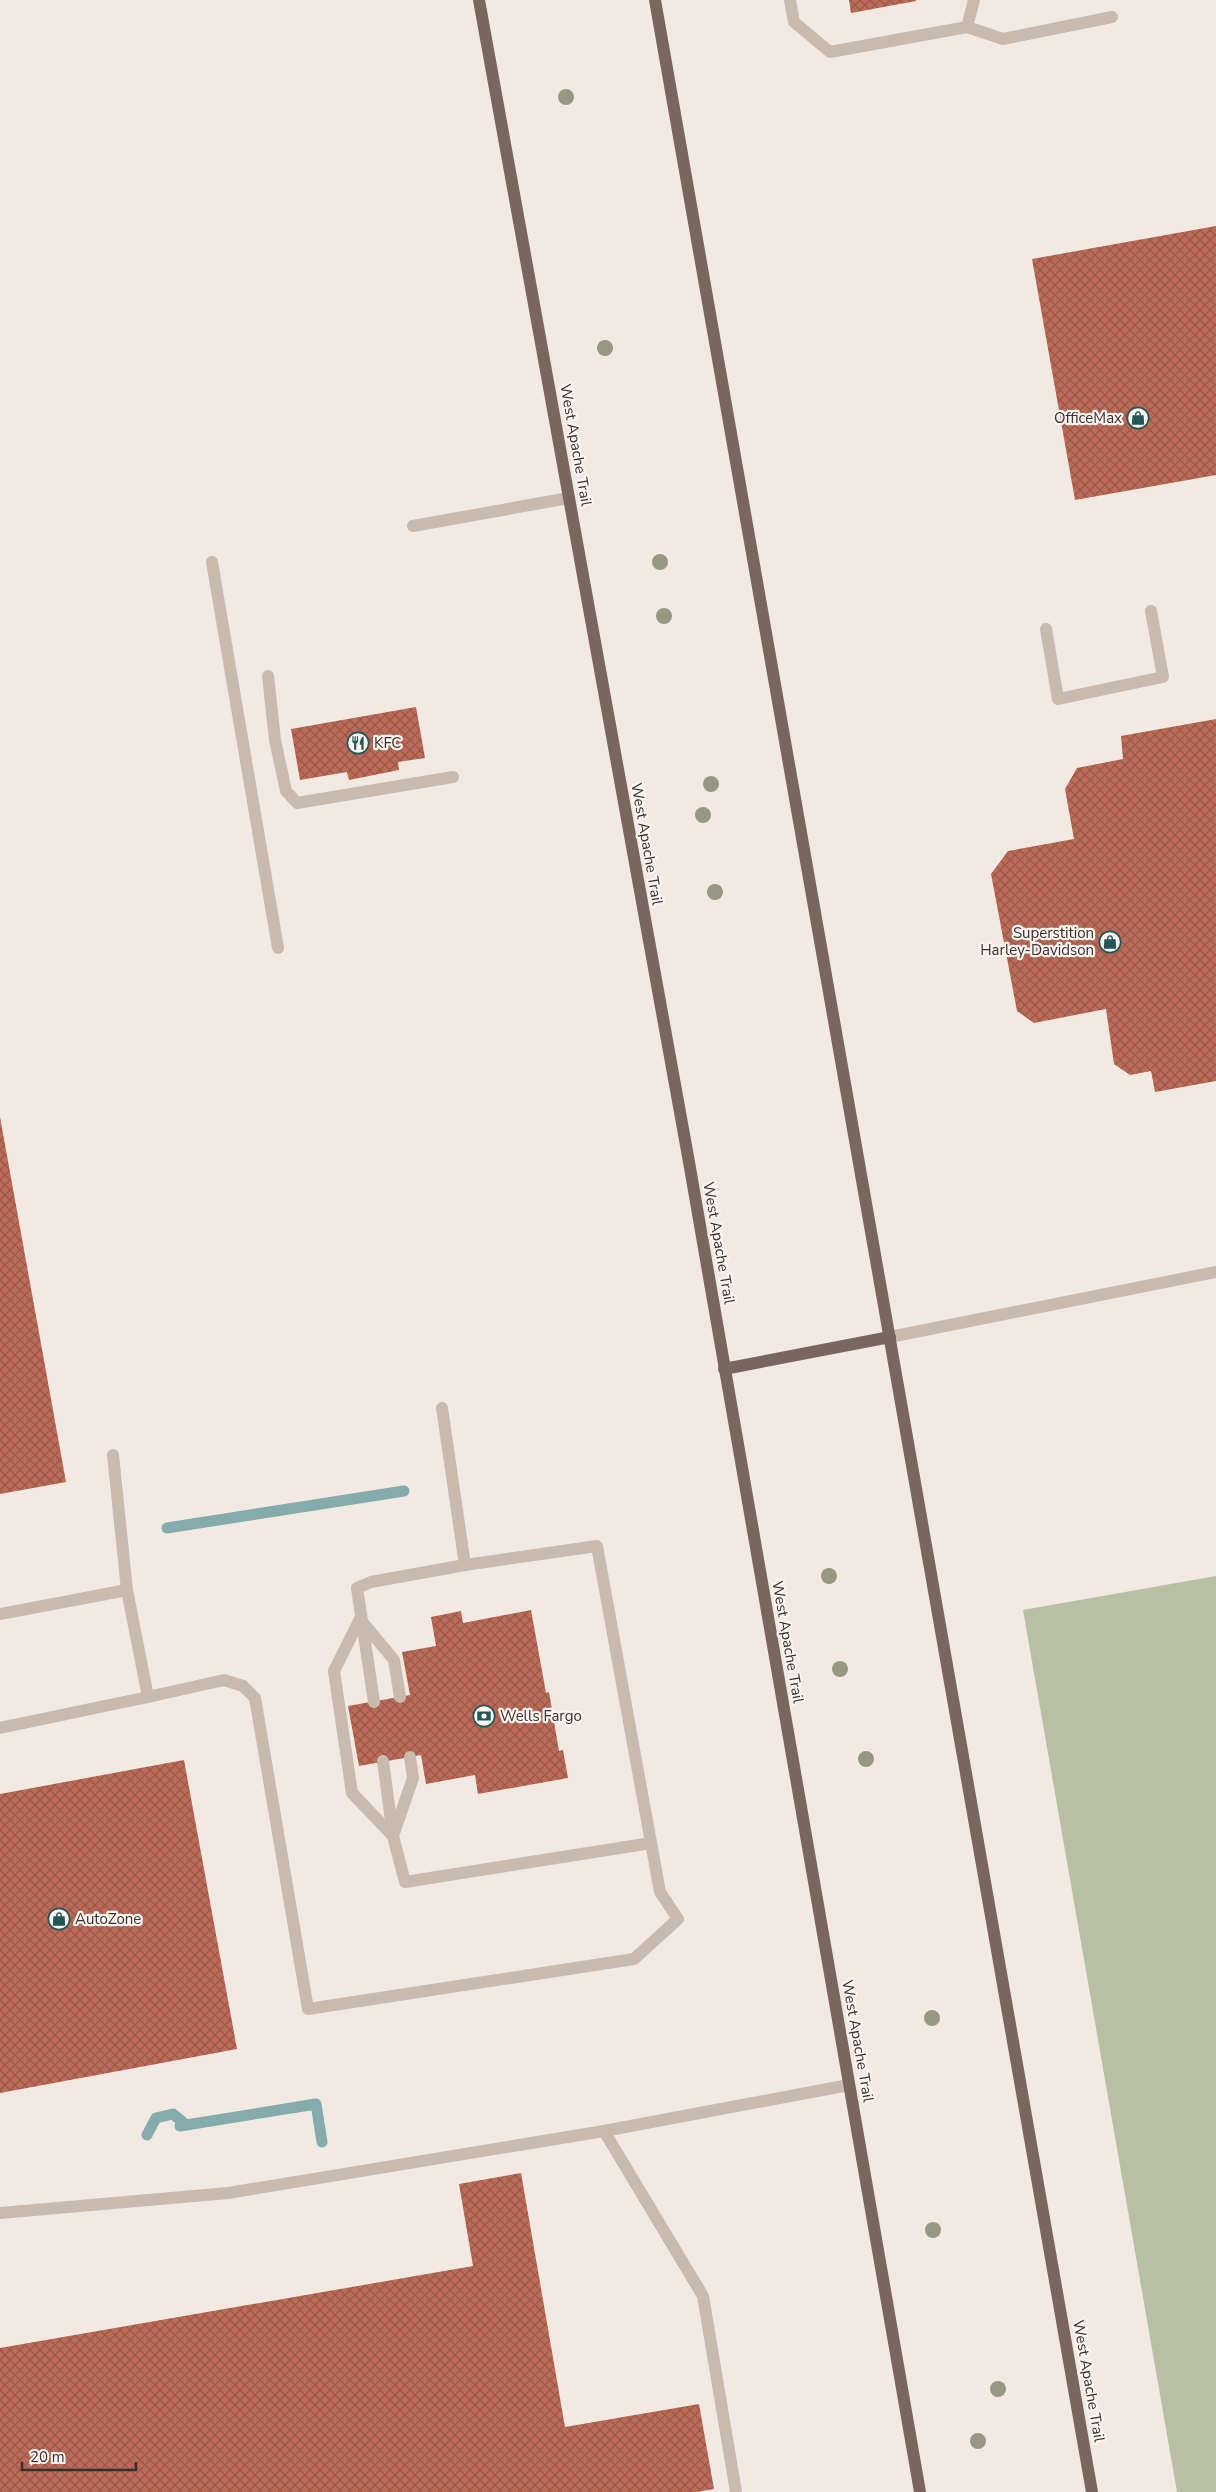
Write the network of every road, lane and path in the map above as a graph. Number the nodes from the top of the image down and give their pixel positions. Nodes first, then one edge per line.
1 (479, 0) edge
2 (656, 0) edge
3 (790, 0) edge
4 (974, 0) edge
5 (1112, 17) dead end
6 (967, 26) junction
7 (569, 498) junction
8 (413, 526) dead end
9 (212, 562) dead end
10 (1151, 611) dead end
11 (1046, 629) dead end
12 (268, 676) dead end
13 (453, 777) dead end
14 (278, 948) dead end
15 (1216, 1272) edge
16 (890, 1337) junction
17 (724, 1369) junction
18 (442, 1408) dead end
19 (113, 1455) dead end
20 (465, 1565) junction
21 (127, 1590) junction
22 (0, 1614) edge
23 (360, 1619) junction
24 (148, 1697) junction
25 (400, 1697) dead end
26 (374, 1702) dead end
27 (0, 1728) edge
28 (410, 1756) dead end
29 (383, 1761) dead end
30 (393, 1836) junction
31 (651, 1843) junction
32 (849, 2085) junction
33 (604, 2131) junction
34 (0, 2213) edge
35 (736, 2492) edge
36 (920, 2492) edge
37 (1092, 2492) edge

1 - 7 main road, West Apache Trail
2 - 16 main road, West Apache Trail
3 - 6 lane
4 - 6 lane
5 - 6 lane
7 - 8 lane
7 - 17 main road, West Apache Trail
9 - 14 lane
10 - 11 lane
12 - 13 lane
15 - 16 lane
16 - 17 main road
16 - 37 main road, West Apache Trail
17 - 32 main road, West Apache Trail
18 - 20 lane
19 - 21 lane
20 - 23 lane
20 - 31 lane
21 - 22 lane
21 - 24 lane
23 - 25 lane
23 - 26 lane
23 - 30 lane
24 - 27 lane
24 - 31 lane
28 - 30 lane
29 - 30 lane
30 - 31 lane
32 - 33 lane
32 - 36 main road, West Apache Trail
33 - 34 lane
33 - 35 lane

